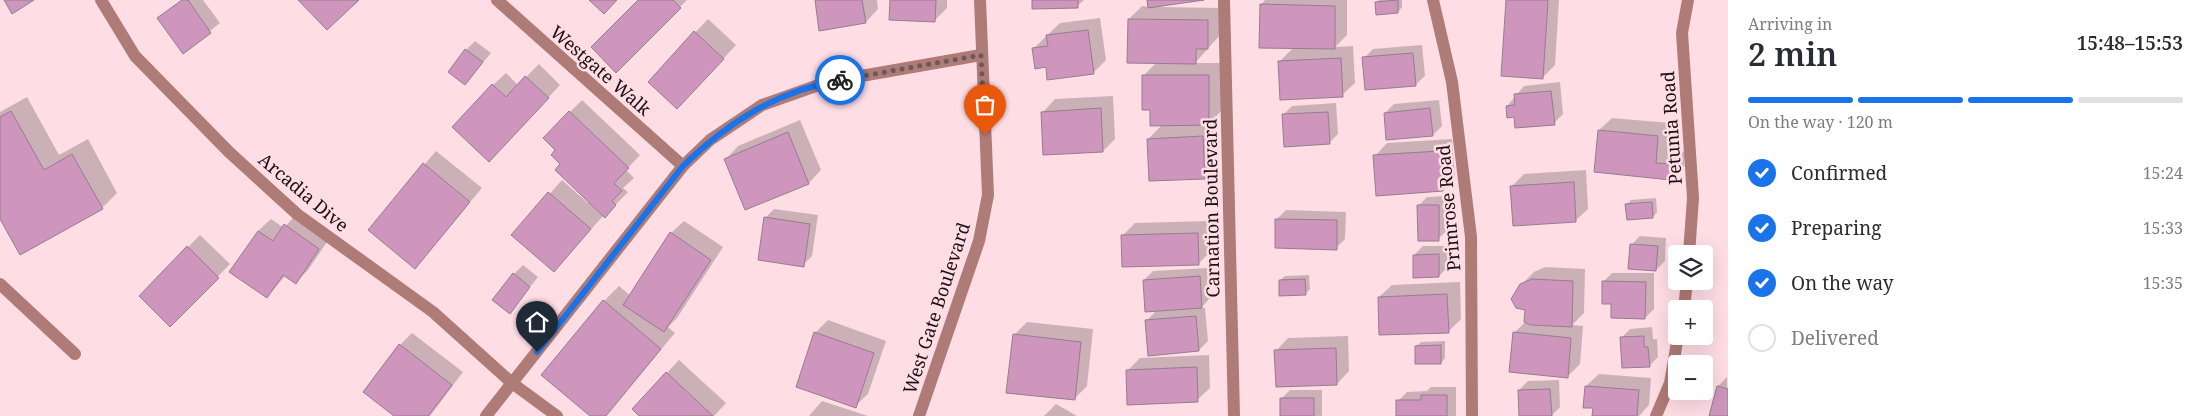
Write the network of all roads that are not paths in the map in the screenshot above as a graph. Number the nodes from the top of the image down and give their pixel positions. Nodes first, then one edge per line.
1 (101, 0) edge
2 (980, 0) edge
3 (1224, 0) edge
4 (1433, 0) edge
5 (1688, 0) edge
6 (501, 1) edge
7 (981, 55) junction
8 (683, 166) junction
9 (1690, 245) edge
10 (0, 284) edge
11 (1676, 345) edge
12 (75, 354) dead end
13 (512, 383) junction
14 (486, 416) edge
15 (558, 416) edge
16 (919, 416) edge
17 (1234, 416) edge
18 (1472, 416) edge
19 (1656, 416) edge

1 - 13 street, Arcadia Dive
2 - 7 street, West Gate Boulevard
3 - 17 street, Carnation Boulevard
4 - 18 street, Primrose Road
5 - 9 street, Petunia Road
6 - 8 street, Westgate Walk
7 - 8 street
7 - 16 street, West Gate Boulevard
8 - 13 street
10 - 12 street
11 - 19 street
13 - 14 street
13 - 15 street, Arcadia Dive

